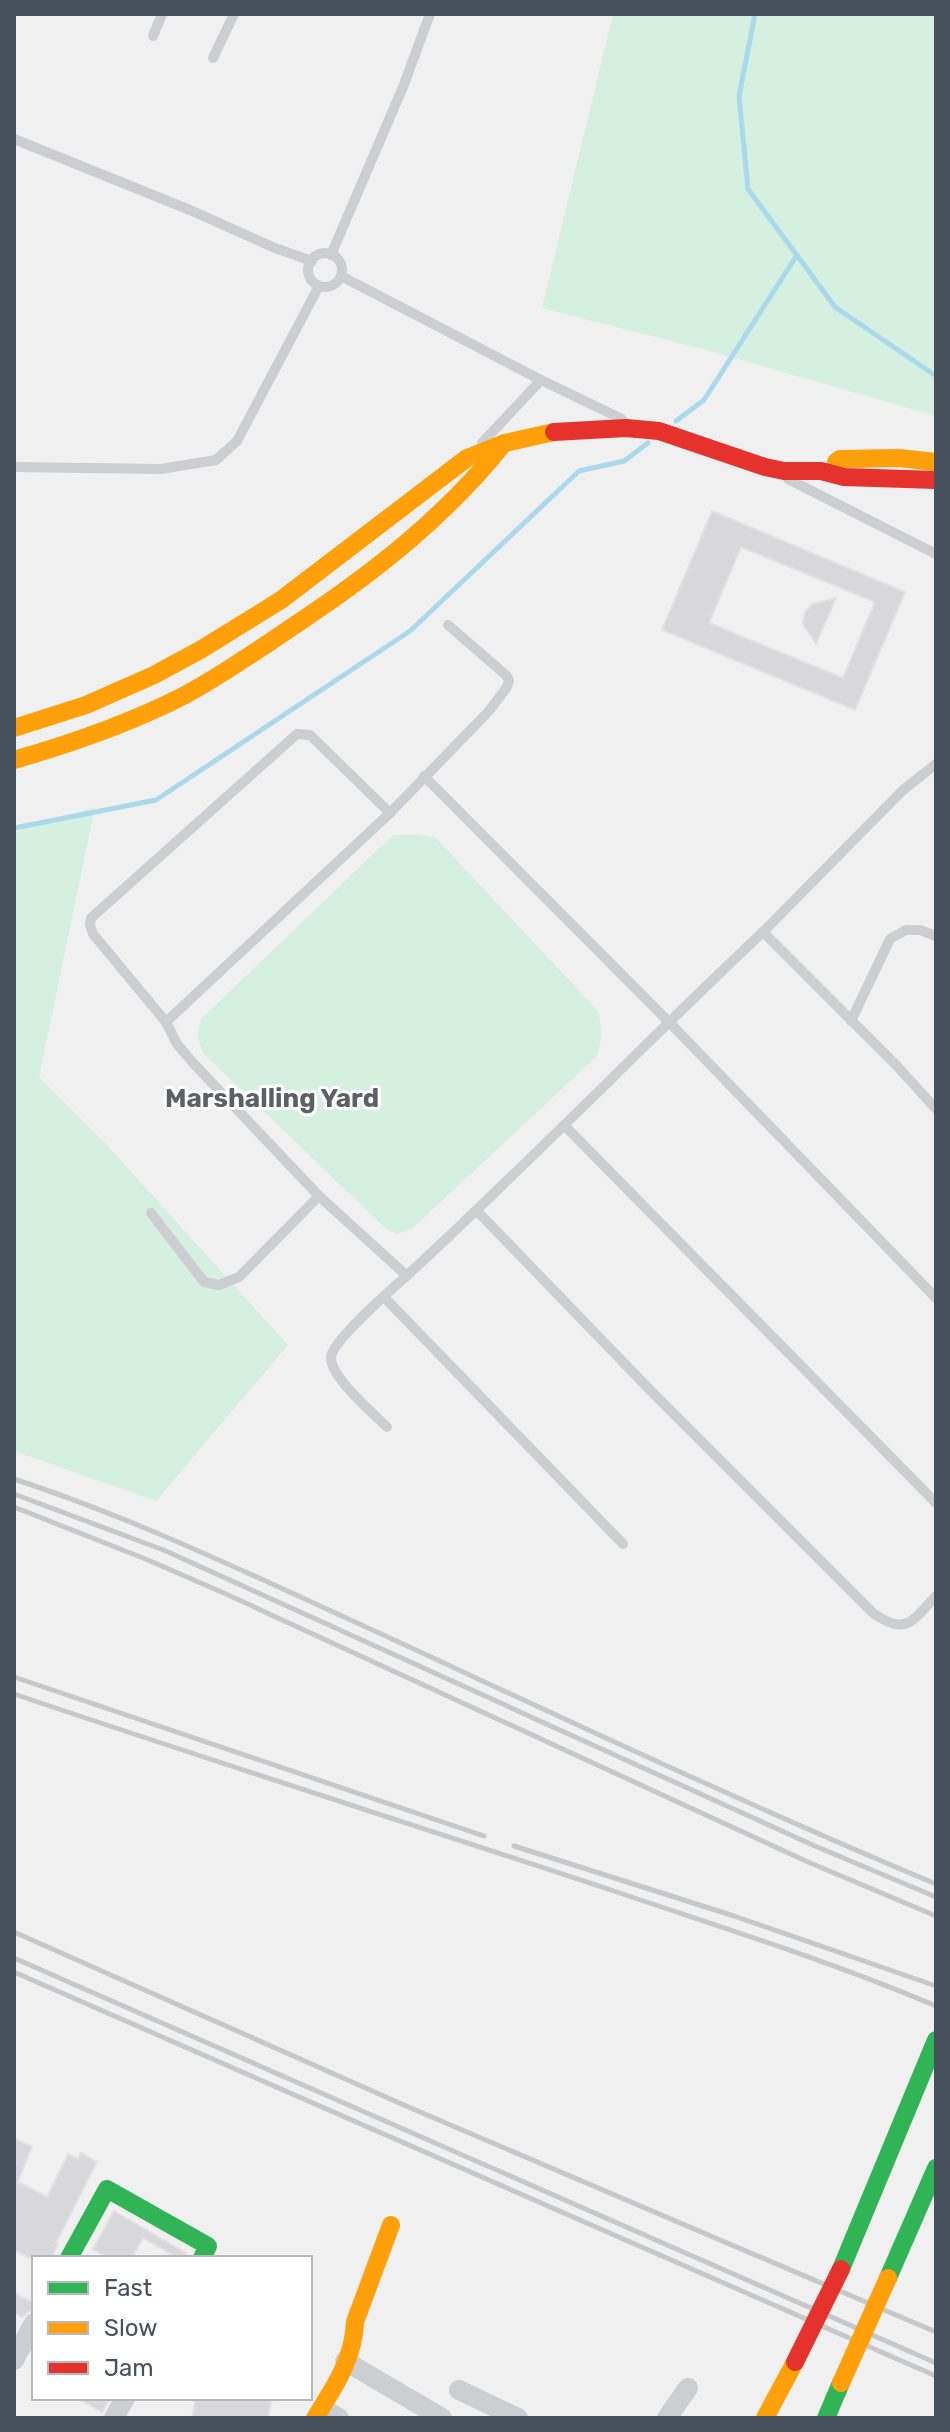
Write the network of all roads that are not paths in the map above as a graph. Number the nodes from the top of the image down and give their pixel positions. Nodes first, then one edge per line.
1 (162, 14) edge
2 (234, 14) edge
3 (430, 14) edge
4 (153, 36) dead end
5 (213, 58) dead end
6 (14, 139) edge
7 (331, 255) junction
8 (312, 261) junction
9 (341, 276) junction
10 (319, 286) junction
11 (541, 380) junction
12 (642, 429) junction
13 (505, 443) junction
14 (467, 458) junction
15 (936, 462) edge
16 (14, 467) edge
17 (765, 467) junction
18 (821, 471) junction
19 (936, 480) edge
20 (936, 554) edge
21 (448, 625) dead end
22 (14, 728) edge
23 (14, 760) edge
24 (936, 764) edge
25 (424, 776) junction
26 (390, 813) junction
27 (763, 932) junction
28 (936, 936) edge
29 (668, 1021) junction
30 (851, 1021) junction
31 (166, 1022) junction
32 (936, 1109) edge
33 (564, 1125) junction
34 (319, 1196) junction
35 (477, 1211) junction
36 (151, 1213) dead end
37 (407, 1276) junction
38 (384, 1297) junction
39 (936, 1298) edge
40 (387, 1427) dead end
41 (936, 1503) edge
42 (623, 1544) dead end
43 (936, 1596) edge
44 (936, 2040) edge
45 (936, 2168) edge
46 (391, 2225) dead end
47 (70, 2256) edge
48 (203, 2256) edge
49 (32, 2327) edge
50 (14, 2360) edge
51 (345, 2361) junction
52 (785, 2380) junction
53 (688, 2388) dead end
54 (459, 2390) dead end
55 (124, 2400) edge
56 (325, 2415) edge
57 (114, 2418) edge
58 (442, 2418) edge
59 (518, 2418) edge
60 (667, 2418) edge
61 (765, 2418) edge
62 (782, 2418) edge
63 (826, 2418) edge

1 - 4 lane
2 - 5 lane
3 - 7 lane
6 - 8 lane
7 - 8 lane
7 - 9 lane
8 - 10 lane
9 - 10 lane
9 - 11 lane
10 - 16 lane
11 - 12 lane
11 - 14 lane
12 - 13 street
12 - 17 street
13 - 14 street
13 - 23 street
14 - 22 street
15 - 18 street
17 - 18 street
17 - 20 lane
18 - 19 street
21 - 25 lane
24 - 27 lane
25 - 26 lane
25 - 29 lane
26 - 31 lane
26 - 31 lane
27 - 29 lane
27 - 30 lane
28 - 30 lane
29 - 33 lane
29 - 39 lane
30 - 32 lane
31 - 34 lane
33 - 35 lane
33 - 41 lane
34 - 36 lane
34 - 37 lane
35 - 37 lane
35 - 43 lane
37 - 38 lane
38 - 40 lane
38 - 42 lane
44 - 52 street, bridge
45 - 63 street, bridge
46 - 51 street
47 - 48 street
49 - 50 street
51 - 56 street
51 - 58 street
52 - 61 street
52 - 62 street
53 - 60 street
54 - 59 street
55 - 57 street

